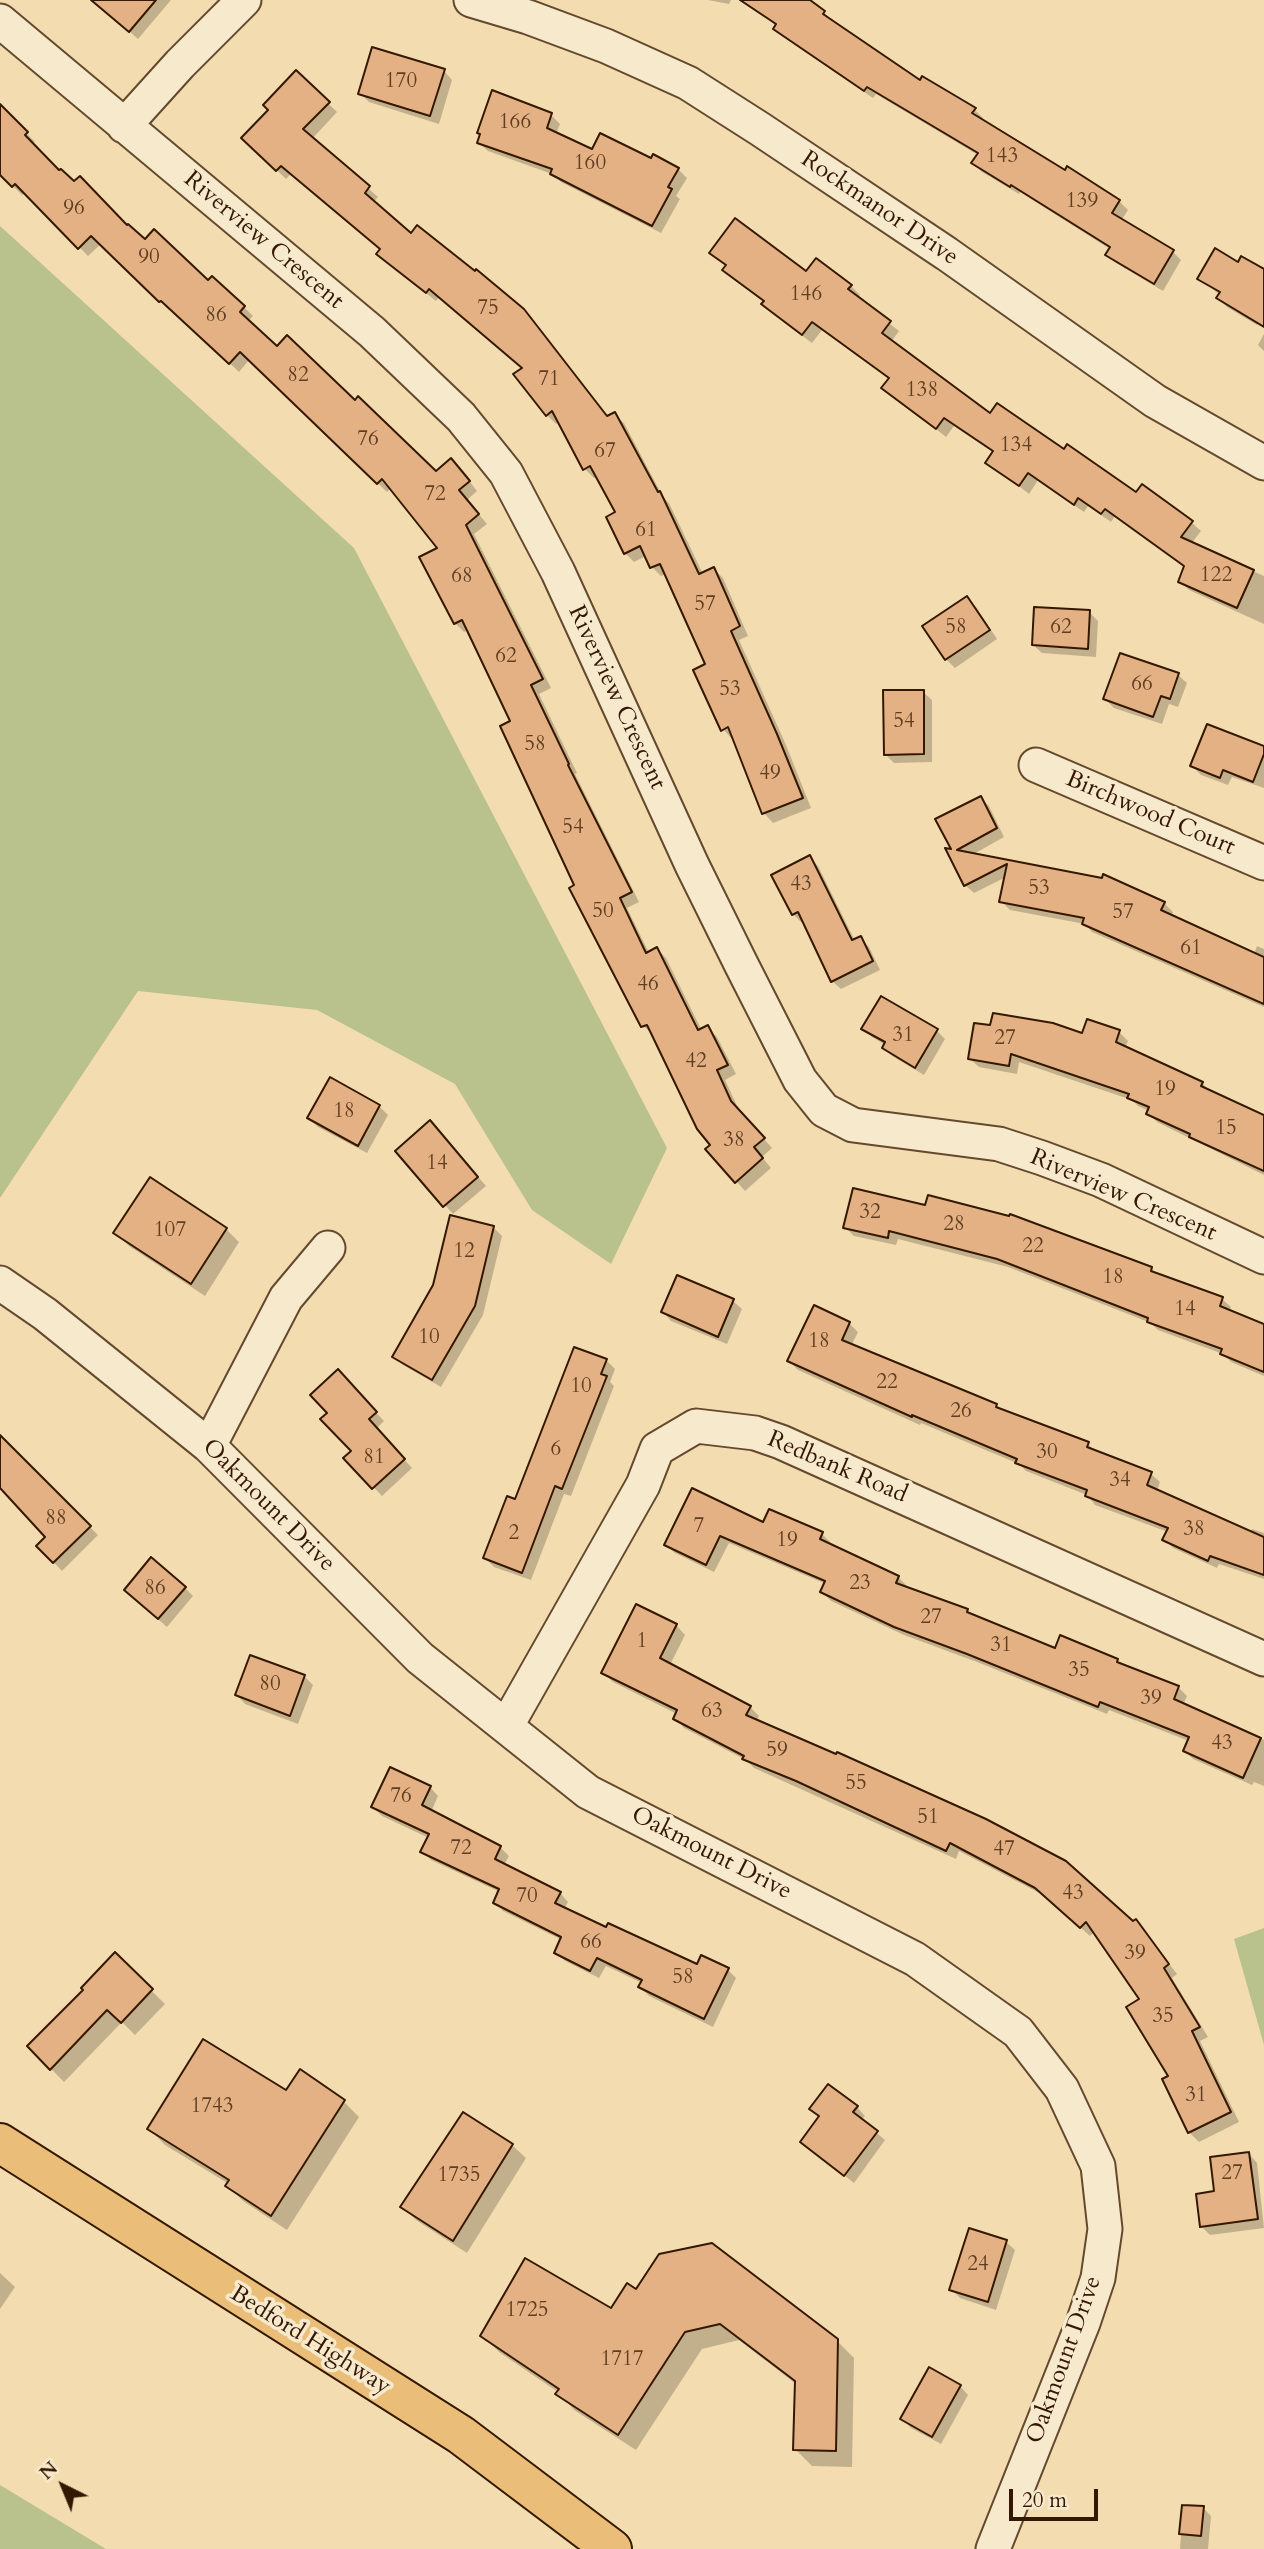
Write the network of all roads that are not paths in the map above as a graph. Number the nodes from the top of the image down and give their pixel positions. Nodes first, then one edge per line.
1 (244, 0) edge
2 (471, 0) edge
3 (0, 21) edge
4 (124, 126) junction
5 (1264, 463) edge
6 (1036, 765) dead end
7 (1264, 863) edge
8 (328, 1248) dead end
9 (1264, 1257) edge
10 (0, 1283) edge
11 (209, 1446) junction
12 (1264, 1659) edge
13 (507, 1725) junction
14 (0, 2144) edge
15 (612, 2549) edge
16 (993, 2549) edge

1 - 4 street
2 - 5 street, Rockmanor Drive
3 - 4 street, Riverview Crescent
4 - 9 street, Riverview Crescent
6 - 7 street, Birchwood Court
8 - 11 street
10 - 11 street, Oakmount Drive
11 - 13 street, Oakmount Drive
12 - 13 street, Redbank Road
13 - 16 street, Oakmount Drive
14 - 15 main road, Bedford Highway

